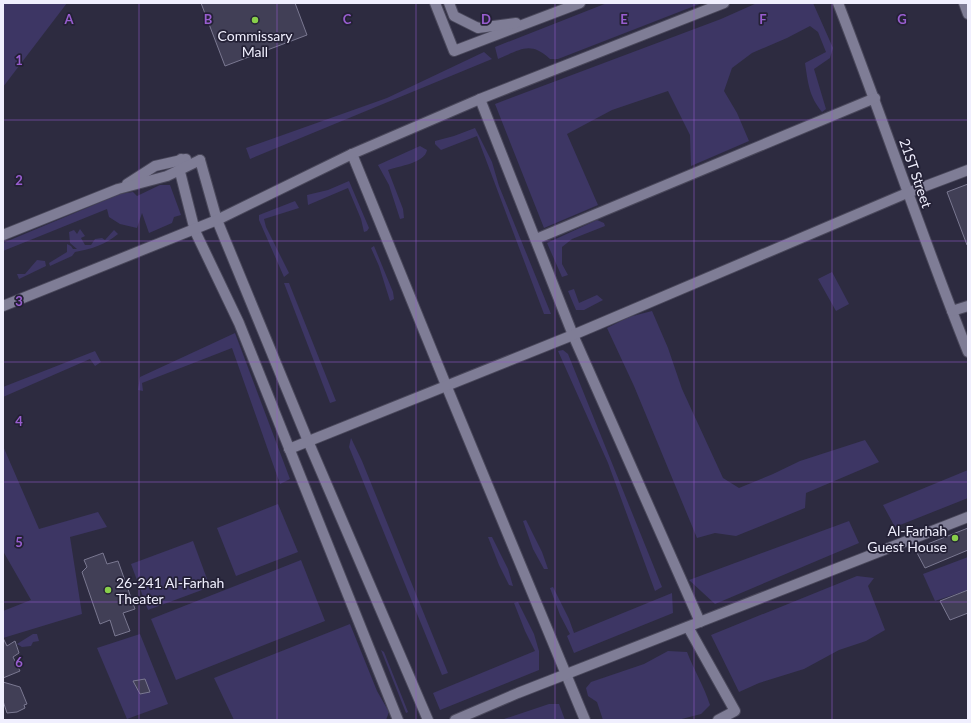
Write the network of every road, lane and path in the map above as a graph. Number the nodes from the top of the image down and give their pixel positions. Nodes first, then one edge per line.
1 (435, 3) edge
2 (449, 3) edge
3 (580, 3) edge
4 (724, 3) edge
5 (838, 3) edge
6 (964, 3) edge
7 (968, 14) edge
8 (532, 22) junction
9 (875, 98) junction
10 (480, 99) junction
11 (352, 154) junction
12 (181, 159) junction
13 (200, 160) junction
14 (968, 170) edge
15 (180, 171) junction
16 (118, 189) junction
17 (907, 193) junction
18 (217, 220) junction
19 (195, 229) junction
20 (3, 236) edge
21 (536, 239) junction
22 (3, 306) edge
23 (968, 306) edge
24 (952, 311) junction
25 (257, 317) junction
26 (239, 323) junction
27 (573, 335) junction
28 (968, 352) edge
29 (446, 385) junction
30 (308, 441) junction
31 (290, 449) junction
32 (968, 517) edge
33 (700, 622) junction
34 (688, 627) junction
35 (566, 674) junction
36 (398, 720) edge
37 (428, 720) edge
38 (455, 720) edge
39 (585, 720) edge
40 (718, 720) edge

1 - 8 street
2 - 8 street
3 - 8 street
4 - 10 street
5 - 9 street, 21ST Street
6 - 7 street
9 - 17 street, 21ST Street
9 - 21 street
10 - 11 street
10 - 21 street
11 - 18 street
11 - 29 street
12 - 13 street
12 - 15 street
12 - 16 street
13 - 15 street
13 - 18 street
14 - 17 street
15 - 16 street
15 - 19 street
16 - 20 street
17 - 24 street, 21ST Street
17 - 27 street
18 - 19 street
18 - 25 street
19 - 22 street
19 - 26 street
21 - 27 street
23 - 24 street
24 - 28 street, 21ST Street
25 - 26 street
25 - 30 street
26 - 31 street
27 - 29 street
27 - 33 street
29 - 30 street
29 - 35 street
30 - 31 street
30 - 37 street
31 - 36 street
32 - 33 street
33 - 34 street
34 - 35 street
34 - 40 street
35 - 38 street
35 - 39 street

